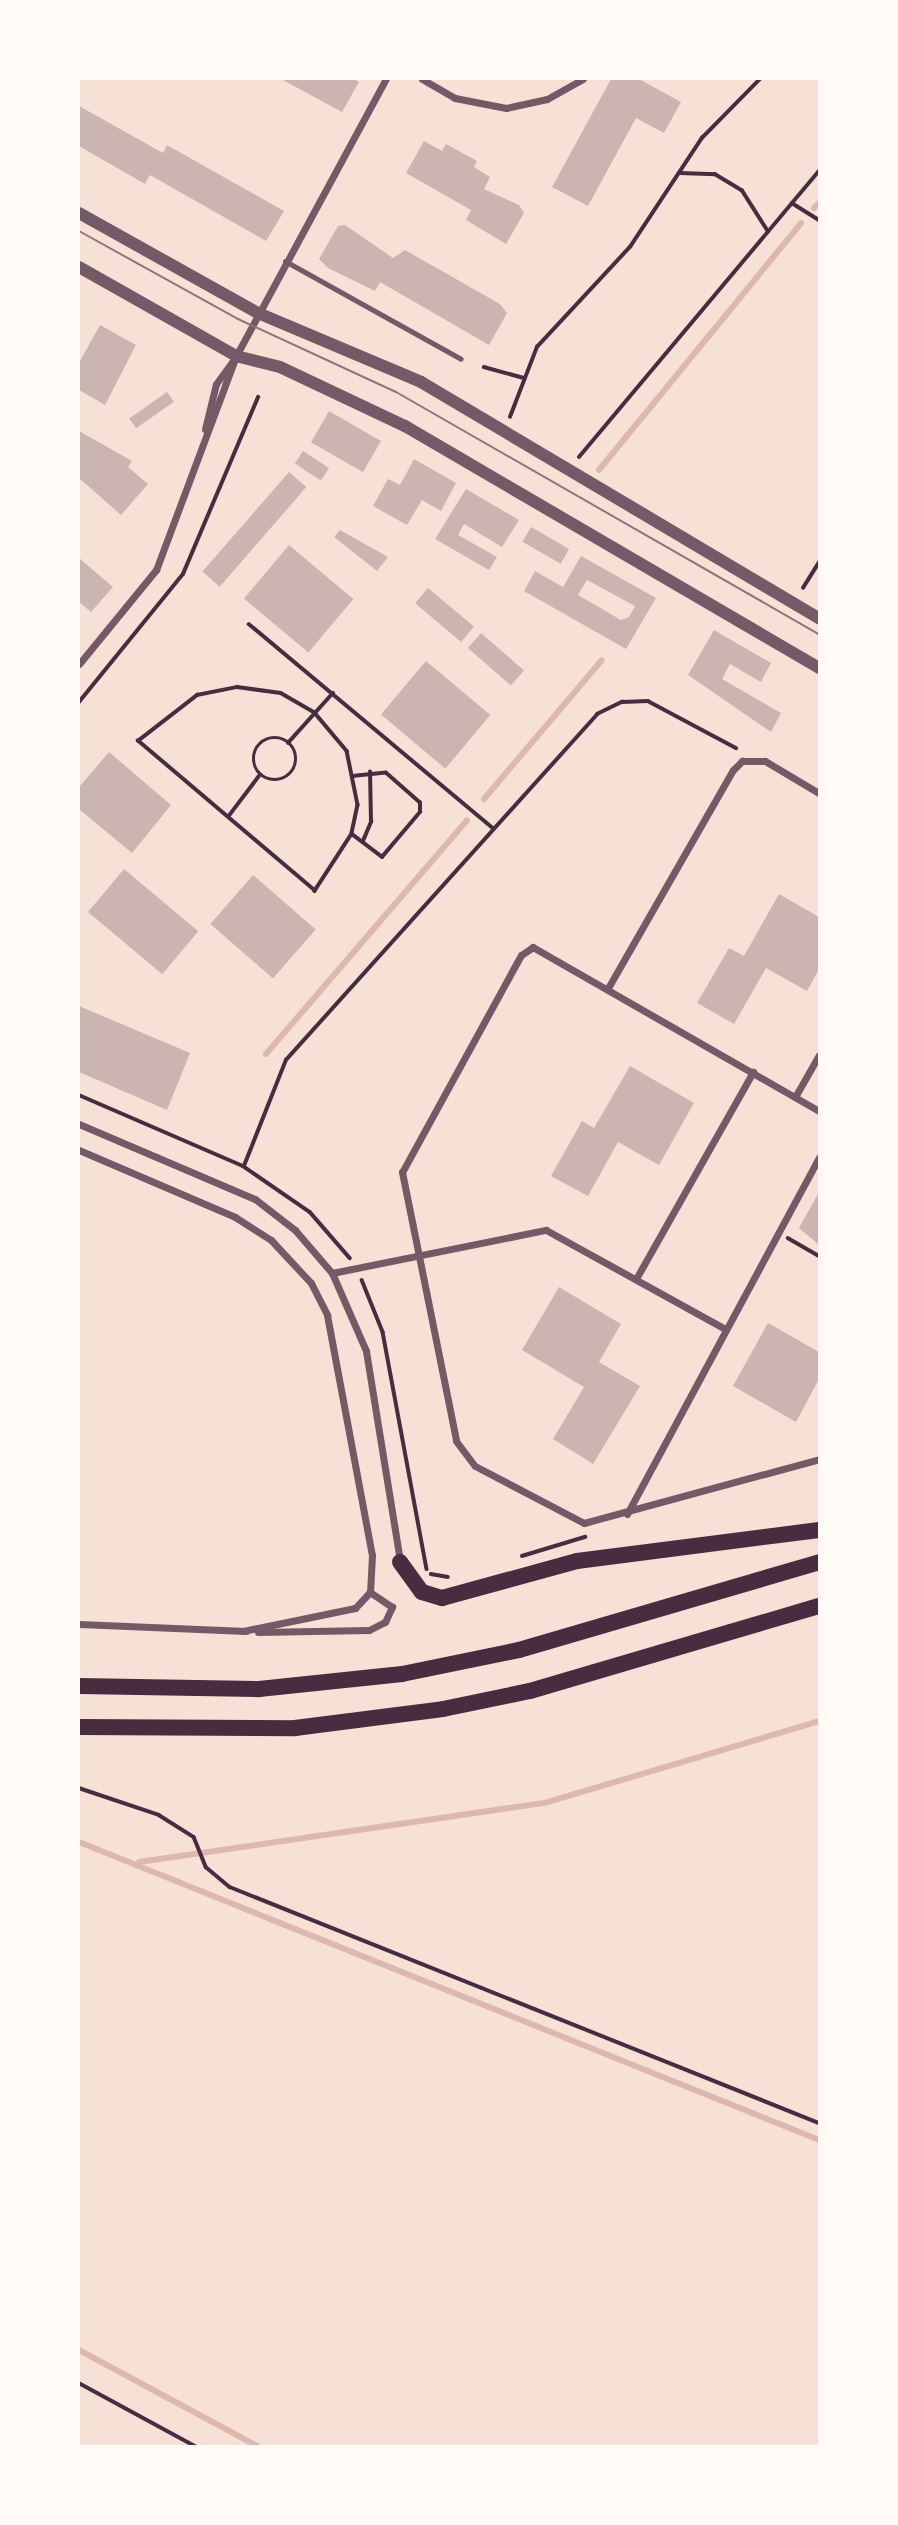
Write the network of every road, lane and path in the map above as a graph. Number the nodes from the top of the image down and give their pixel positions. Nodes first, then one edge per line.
1 (386, 79) edge
2 (422, 79) edge
3 (583, 79) edge
4 (760, 79) edge
5 (819, 171) edge
6 (680, 173) junction
7 (792, 203) junction
8 (79, 213) edge
9 (819, 220) edge
10 (768, 232) junction
11 (285, 261) junction
12 (79, 267) edge
13 (258, 313) junction
14 (236, 356) junction
15 (461, 359) dead end
16 (484, 367) dead end
17 (524, 378) junction
18 (258, 397) dead end
19 (509, 419) dead end
20 (579, 457) dead end
21 (819, 562) edge
22 (803, 588) dead end
23 (819, 618) edge
24 (249, 624) dead end
25 (79, 664) edge
26 (819, 668) edge
27 (333, 693) junction
28 (79, 702) edge
29 (315, 713) junction
30 (288, 743) junction
31 (748, 748) dead end
32 (370, 772) junction
33 (259, 776) junction
34 (355, 776) junction
35 (819, 793) edge
36 (228, 817) junction
37 (493, 828) junction
38 (352, 834) junction
39 (363, 842) junction
40 (608, 988) junction
41 (819, 1055) edge
42 (753, 1072) junction
43 (795, 1097) junction
44 (819, 1111) edge
45 (79, 1124) edge
46 (79, 1150) edge
47 (819, 1157) edge
48 (243, 1166) dead end
49 (788, 1238) dead end
50 (423, 1252) junction
51 (819, 1256) edge
52 (332, 1273) junction
53 (637, 1277) junction
54 (725, 1329) junction
55 (819, 1459) edge
56 (627, 1514) junction
57 (819, 1530) edge
58 (400, 1562) joint
59 (819, 1562) edge
60 (370, 1592) junction
61 (819, 1606) edge
62 (79, 1624) edge
63 (243, 1631) junction
64 (79, 1686) edge
65 (79, 1727) edge
66 (79, 1788) edge
67 (819, 2123) edge
68 (79, 2384) edge
69 (195, 2446) edge

1 - 11 street
2 - 3 street
4 - 6 path
5 - 7 path
6 - 10 path
6 - 17 path
7 - 9 path
7 - 10 path
8 - 13 street
10 - 20 path
11 - 13 street
11 - 15 lane
12 - 14 street
13 - 14 street
13 - 23 street
14 - 25 street
14 - 26 street
16 - 17 path
17 - 19 path
18 - 28 path
21 - 22 path
24 - 27 path
27 - 29 path
27 - 37 path
29 - 30 path
29 - 34 path
29 - 36 path
30 - 33 path
30 - 33 path
31 - 37 path
32 - 34 path
32 - 39 path
32 - 39 path
33 - 36 path
34 - 38 path
35 - 40 street
36 - 38 path
37 - 48 path
38 - 39 path
40 - 42 street
40 - 50 street
41 - 43 street
42 - 43 street
42 - 53 street
43 - 44 street
45 - 52 street
46 - 60 street
47 - 54 street
49 - 51 path
50 - 52 street
50 - 53 street
50 - 56 street
52 - 58 street
53 - 54 street
54 - 56 street
55 - 56 street
57 - 58 main road
59 - 64 main road
60 - 63 street
60 - 63 street
61 - 65 main road
62 - 63 street
66 - 67 path
68 - 69 path

